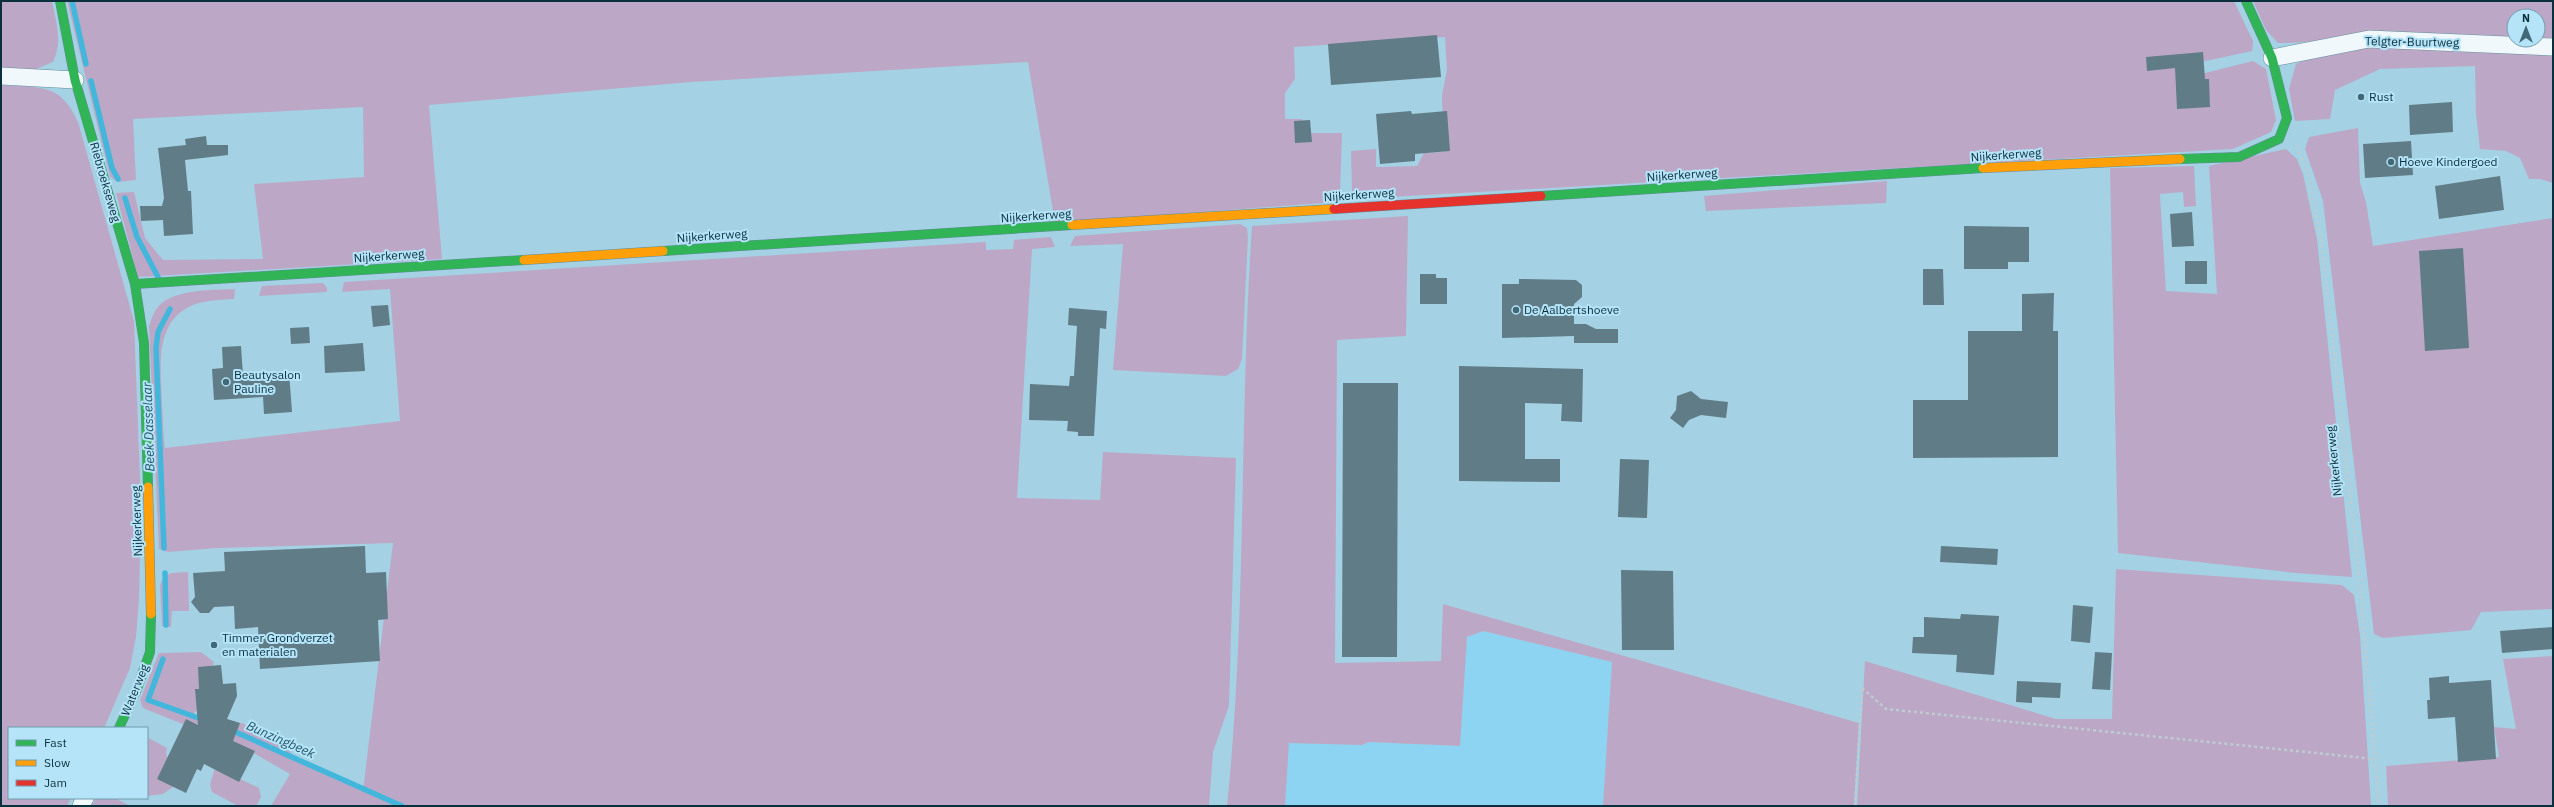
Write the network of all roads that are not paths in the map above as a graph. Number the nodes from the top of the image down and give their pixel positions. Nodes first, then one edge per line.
1 (60, 1) edge
2 (2246, 1) edge
3 (2553, 47) edge
4 (2272, 58) junction
5 (1, 76) edge
6 (75, 80) junction
7 (135, 284) junction
8 (150, 652) joint
9 (118, 727) edge

1 - 6 street, Riebroekseweg
2 - 4 street
3 - 4 street, Telgter-Buurtweg
4 - 7 street, Nijkerkerweg
5 - 6 street
6 - 7 street, Riebroekseweg
7 - 8 street, Nijkerkerweg
8 - 9 street, Waterweg

